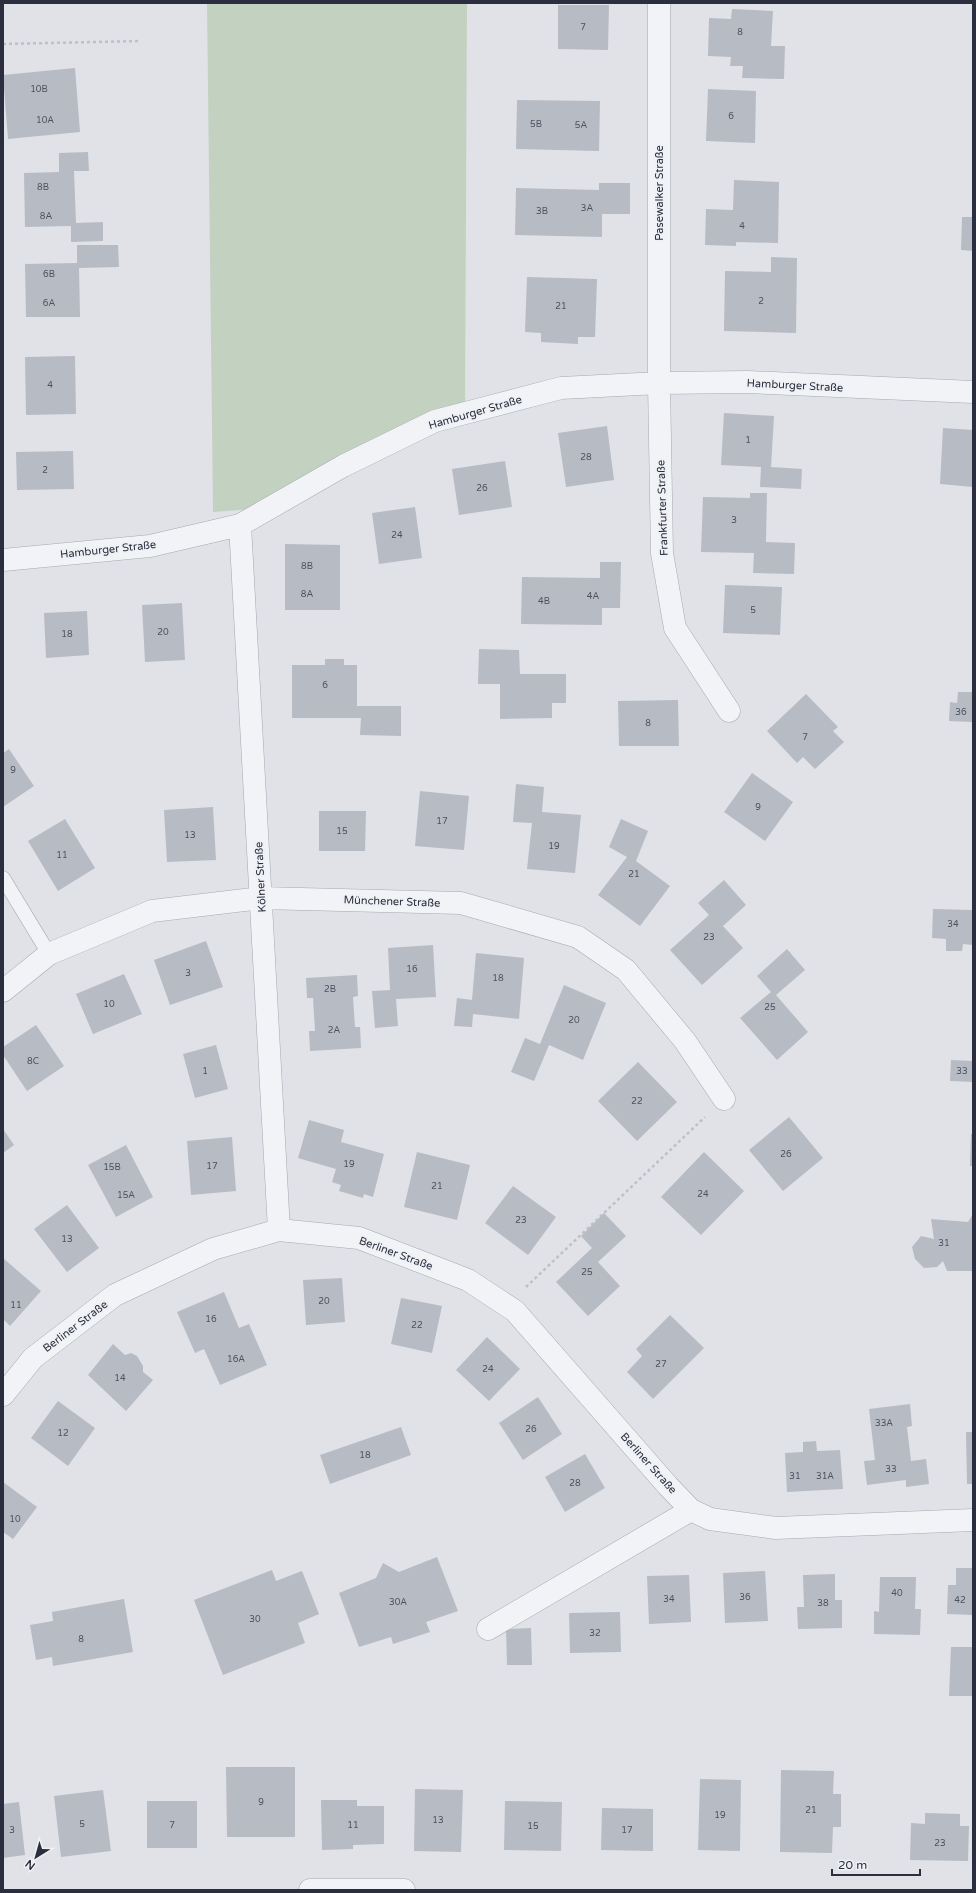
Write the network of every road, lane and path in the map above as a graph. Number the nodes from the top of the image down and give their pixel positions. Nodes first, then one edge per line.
1 (659, 3) edge
2 (141, 41) dead end
3 (3, 44) edge
4 (659, 383) junction
5 (973, 392) edge
6 (240, 525) junction
7 (3, 560) edge
8 (729, 711) dead end
9 (3, 878) edge
10 (261, 898) junction
11 (49, 954) junction
12 (3, 991) edge
13 (724, 1099) joint
14 (279, 1230) junction
15 (506, 1305) junction
16 (3, 1394) edge
17 (691, 1510) junction
18 (973, 1520) edge
19 (488, 1629) dead end
20 (310, 1890) edge
21 (404, 1890) edge

1 - 4 street, Pasewalker Straße
2 - 3 path
4 - 5 street, Hamburger Straße
4 - 6 street, Hamburger Straße
4 - 8 street, Frankfurter Straße
6 - 7 street, Hamburger Straße
6 - 10 street, Kölner Straße
9 - 11 lane
10 - 11 street, Münchener Straße
10 - 13 street, Münchener Straße
10 - 14 street, Kölner Straße
11 - 12 street, Münchener Straße
13 - 15 path
14 - 15 street, Berliner Straße
14 - 16 street, Berliner Straße
15 - 17 street, Berliner Straße
17 - 18 street, Berliner Straße
17 - 19 street
20 - 21 street

